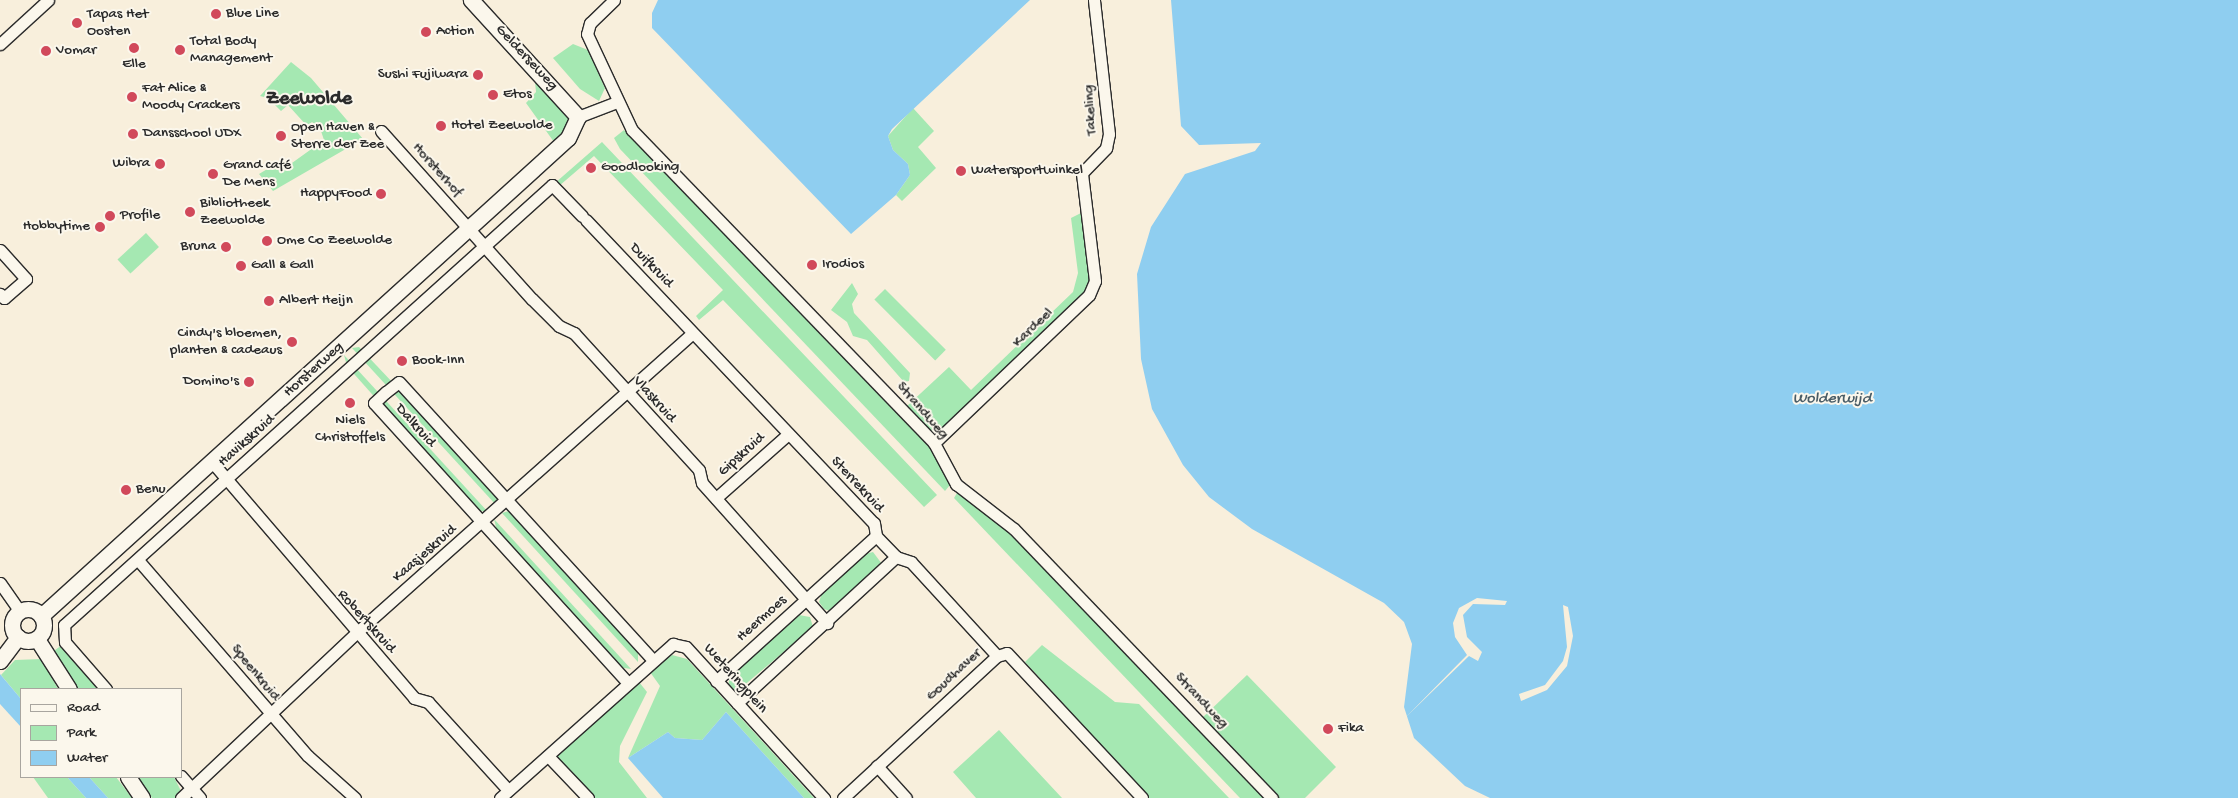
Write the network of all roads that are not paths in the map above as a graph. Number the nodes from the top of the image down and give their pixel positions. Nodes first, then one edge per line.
1 (48, 0) edge
2 (471, 0) edge
3 (614, 0) edge
4 (1094, 0) edge
5 (0, 44) edge
6 (617, 102) junction
7 (578, 117) junction
8 (381, 131) dead end
9 (552, 184) joint
10 (1086, 210) joint
11 (470, 229) junction
12 (485, 246) junction
13 (0, 250) edge
14 (0, 294) edge
15 (691, 335) junction
16 (627, 393) junction
17 (788, 434) junction
18 (934, 443) junction
19 (212, 462) junction
20 (227, 479) junction
21 (716, 498) junction
22 (508, 501) junction
23 (483, 524) junction
24 (876, 536) junction
25 (896, 557) junction
26 (138, 560) junction
27 (0, 583) edge
28 (806, 599) junction
29 (20, 612) junction
30 (40, 616) junction
31 (827, 623) junction
32 (356, 633) junction
33 (18, 637) junction
34 (37, 639) junction
35 (997, 656) junction
36 (653, 660) junction
37 (0, 661) edge
38 (716, 681) junction
39 (628, 684) junction
40 (68, 688) edge
41 (105, 688) edge
42 (737, 703) junction
43 (271, 715) junction
44 (548, 756) junction
45 (877, 766) junction
46 (182, 777) edge
47 (129, 778) edge
48 (192, 788) junction
49 (504, 794) edge
50 (142, 798) edge
51 (181, 798) edge
52 (200, 798) edge
53 (355, 798) edge
54 (588, 798) edge
55 (824, 798) edge
56 (843, 798) edge
57 (906, 798) edge
58 (1142, 798) edge
59 (1272, 798) edge

1 - 5 street
2 - 7 street, Gelderseweg
3 - 6 street, Strandweg
4 - 10 street, Takeling
6 - 7 street
6 - 18 street, Strandweg
7 - 11 street, Horsterweg
8 - 11 street, Horsterhof
9 - 12 street, Havikskruid
9 - 15 street, Duifkruid
10 - 18 street, Kardeel
11 - 12 street, Vlaskruid
11 - 19 street, Horsterweg
12 - 16 street, Vlaskruid
12 - 20 street, Havikskruid
13 - 14 street
15 - 16 street, Kaasjeskruid
15 - 17 street, Sterrekruid
16 - 21 street, Vlaskruid
16 - 22 street, Kaasjeskruid
17 - 21 street, Gipskruid
17 - 24 street, Sterrekruid
18 - 59 street, Strandweg
19 - 20 street, Robertskruid
19 - 30 street, Horsterweg
20 - 26 street, Havikskruid
20 - 32 street, Robertskruid
21 - 28 street, Vlaskruid
22 - 23 street, Kaasjeskruid
22 - 23 street, Dalkruid
22 - 36 street, Dalkruid
23 - 32 street, Kaasjeskruid
23 - 39 street, Dalkruid
24 - 25 street, Sterrekruid
24 - 28 street, Heermoes
25 - 31 street
25 - 35 street, Sterrekruid
26 - 41 street, Havikskruid
26 - 43 street, Speenkruid
27 - 29 street
28 - 31 street, Heermoes
28 - 38 street, Heermoes
29 - 30 street
29 - 33 street
30 - 34 street
31 - 42 street
32 - 43 street, Kaasjeskruid
32 - 49 street, Robertskruid
33 - 34 street
33 - 37 street
34 - 40 street
35 - 45 street, Goudhaver
35 - 58 street, Goudhaver
36 - 38 street, Weteringplein
36 - 39 street, Weteringplein
38 - 42 street, Weteringplein
39 - 44 street, Weteringplein
42 - 55 street, Weteringplein
43 - 48 street, Kaasjeskruid
43 - 53 street, Speenkruid
44 - 49 street, Weteringplein
44 - 54 street
45 - 56 street, Goudhaver
45 - 57 street
46 - 48 street
47 - 50 street
48 - 51 street, Kaasjeskruid
48 - 52 street

